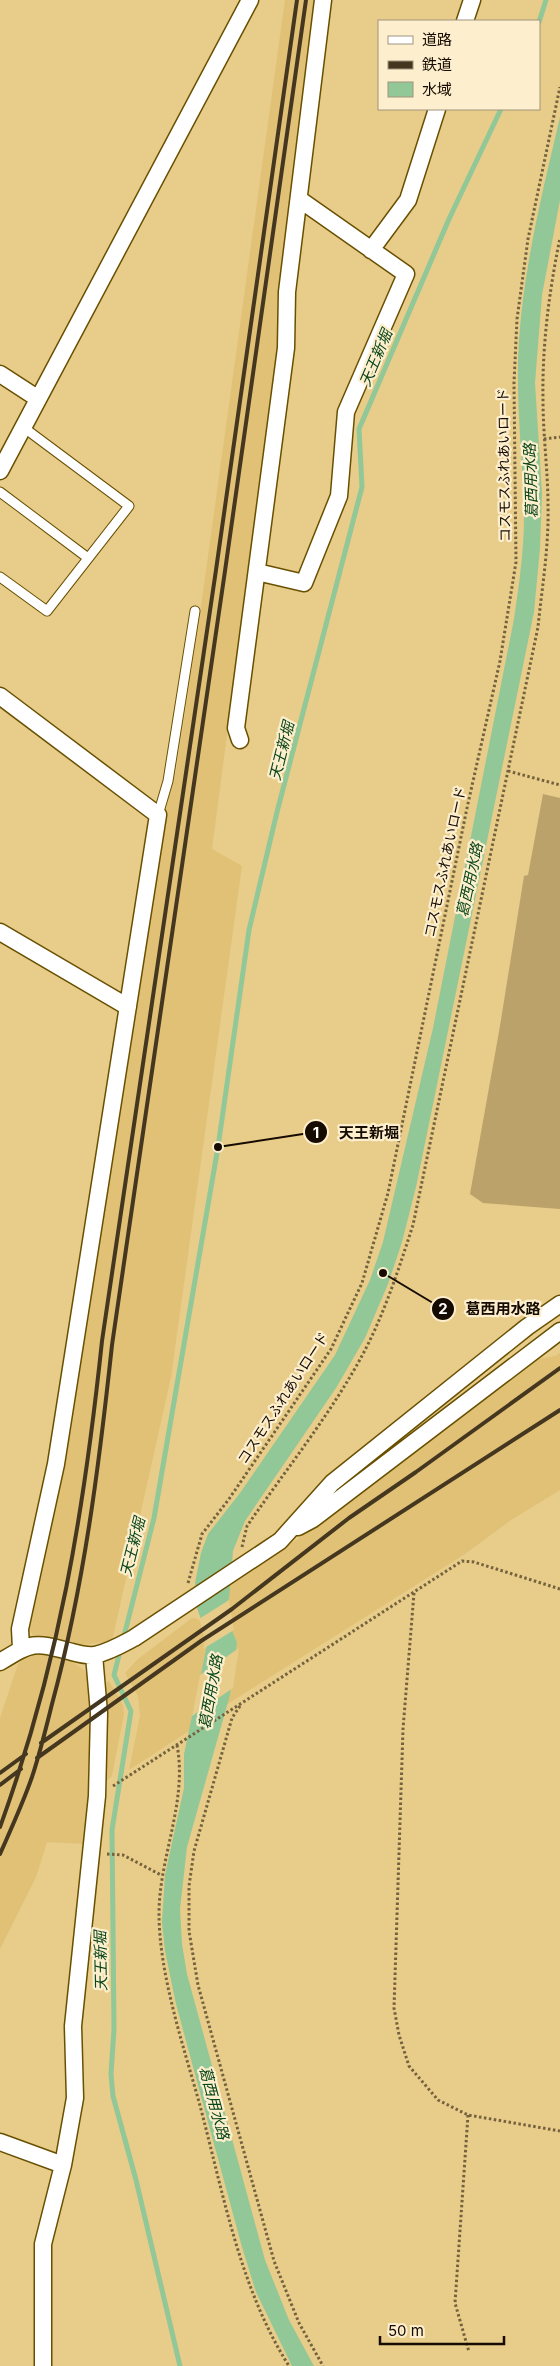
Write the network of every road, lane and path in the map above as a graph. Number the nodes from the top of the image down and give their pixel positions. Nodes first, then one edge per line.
1 (250, 0) edge
2 (324, 0) edge
3 (472, 0) edge
4 (465, 20) edge
5 (560, 87) edge
6 (437, 110) edge
7 (299, 199) junction
8 (560, 238) edge
9 (371, 250) junction
10 (0, 374) edge
11 (37, 398) junction
12 (23, 427) junction
13 (560, 437) edge
14 (544, 439) junction
15 (0, 471) edge
16 (0, 492) edge
17 (88, 558) junction
18 (256, 572) junction
19 (0, 577) edge
20 (195, 611) dead end
21 (0, 696) edge
22 (240, 740) dead end
23 (508, 771) junction
24 (560, 785) edge
25 (158, 815) junction
26 (0, 932) edge
27 (128, 1007) junction
28 (560, 1304) edge
29 (560, 1331) edge
30 (292, 1529) junction
31 (247, 1564) junction
32 (560, 1589) edge
33 (414, 1593) junction
34 (189, 1596) junction
35 (21, 1648) junction
36 (102, 1653) junction
37 (0, 1662) edge
38 (240, 1706) junction
39 (177, 1745) junction
40 (110, 1788) dead end
41 (106, 1854) dead end
42 (161, 1875) junction
43 (468, 2115) junction
44 (560, 2131) edge
45 (0, 2142) edge
46 (63, 2165) junction
47 (469, 2352) dead end
48 (43, 2366) edge
49 (289, 2366) edge
50 (323, 2366) edge

1 - 11 street
2 - 7 street
3 - 4 street
5 - 34 path, コスモスふれあいロード
6 - 9 street
7 - 9 street
7 - 18 street
8 - 14 path
9 - 18 street
10 - 11 street
11 - 12 street
12 - 15 street
12 - 17 lane
13 - 14 path
14 - 23 path
16 - 17 lane
17 - 19 lane
18 - 22 street
20 - 25 lane
21 - 25 street
23 - 24 path
23 - 31 path
25 - 27 street
26 - 27 street
27 - 35 street
28 - 30 street
29 - 30 street
30 - 31 street
31 - 34 street
32 - 33 path
33 - 38 path
33 - 43 path
34 - 36 street
35 - 36 street
35 - 37 street
36 - 46 street
38 - 39 path
38 - 50 path
39 - 40 path
39 - 42 path
41 - 42 path
42 - 49 path
43 - 44 path
43 - 47 path
45 - 46 street
46 - 48 street

